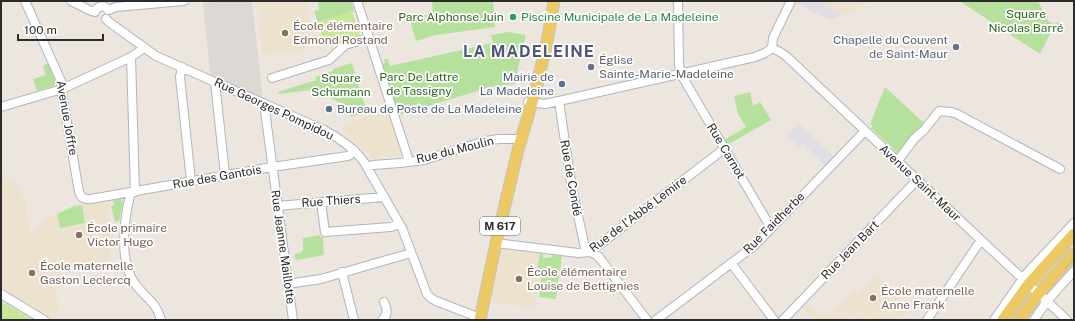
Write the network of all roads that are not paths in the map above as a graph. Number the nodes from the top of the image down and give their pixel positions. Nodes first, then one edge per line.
1 (25, 1) edge
2 (71, 1) edge
3 (184, 1) edge
4 (357, 1) edge
5 (548, 1) edge
6 (554, 1) edge
7 (678, 1) edge
8 (791, 1) edge
9 (108, 10) junction
10 (95, 12) junction
11 (106, 19) junction
12 (369, 38) junction
13 (144, 48) junction
14 (772, 48) junction
15 (131, 57) junction
16 (182, 67) junction
17 (681, 73) junction
18 (272, 78) dead end
19 (216, 82) junction
20 (62, 89) junction
21 (559, 101) junction
22 (530, 102) junction
23 (264, 103) junction
24 (1, 107) edge
25 (865, 131) junction
26 (519, 139) junction
27 (724, 149) junction
28 (354, 150) junction
29 (518, 150) junction
30 (409, 161) junction
31 (897, 162) junction
32 (272, 167) junction
33 (367, 167) junction
34 (1060, 170) dead end
35 (225, 175) junction
36 (917, 180) junction
37 (191, 181) junction
38 (133, 192) junction
39 (80, 194) joint
40 (384, 197) junction
41 (321, 202) junction
42 (277, 206) junction
43 (399, 224) junction
44 (1074, 224) edge
45 (771, 228) junction
46 (1074, 234) edge
47 (981, 240) junction
48 (1074, 240) edge
49 (496, 243) junction
50 (1074, 247) edge
51 (590, 252) junction
52 (411, 253) junction
53 (1074, 254) edge
54 (731, 263) junction
55 (1074, 271) edge
56 (342, 272) junction
57 (1026, 281) junction
58 (288, 284) junction
59 (1039, 293) junction
60 (1, 294) edge
61 (1047, 301) junction
62 (384, 302) dead end
63 (480, 319) edge
64 (44, 320) edge
65 (160, 320) edge
66 (293, 320) edge
67 (354, 320) edge
68 (382, 320) edge
69 (647, 320) edge
70 (656, 320) edge
71 (774, 320) edge
72 (783, 320) edge
73 (927, 320) edge
74 (994, 320) edge
75 (1003, 320) edge
76 (1008, 320) edge
77 (1014, 320) edge
78 (1020, 320) edge
79 (1034, 320) edge
80 (1067, 320) edge

1 - 20 street, Avenue Joffre
2 - 10 street
3 - 9 street
4 - 12 street
5 - 22 main road, M 617
6 - 22 main road, M 617
7 - 17 street
8 - 14 street
9 - 10 street
9 - 11 street
10 - 11 street
11 - 13 street, Rue Georges Pompidou
12 - 18 street
12 - 30 street
13 - 15 street
13 - 16 street, Rue Georges Pompidou
14 - 17 street
14 - 25 street, Avenue Saint-Maur
15 - 20 street
15 - 38 street
16 - 19 street, Rue Georges Pompidou
16 - 37 street
17 - 21 street
17 - 27 street, Rue Carnot
19 - 23 street, Rue Georges Pompidou
19 - 35 street
20 - 24 street
20 - 39 street, Avenue Joffre
21 - 22 street
21 - 51 street, Rue de Condé
22 - 26 main road, M 617
22 - 29 main road, M 617
23 - 28 street, Rue Georges Pompidou
23 - 32 street, Rue Jeanne Maillotte
25 - 31 street, Avenue Saint-Maur
25 - 45 street, Rue Faidherbe
26 - 29 main road, M 617
26 - 30 street, Rue du Moulin
27 - 45 street, Rue Carnot
27 - 51 street, Rue de l'Abbé Lemire
28 - 32 street, Rue des Gantois
28 - 33 street, Rue Georges Pompidou
29 - 49 main road, M 617
30 - 33 street, Rue du Moulin
31 - 34 street
31 - 36 street, Avenue Saint-Maur
32 - 35 street, Rue des Gantois
32 - 42 street, Rue Jeanne Maillotte
33 - 40 street, Rue Georges Pompidou
35 - 37 street, Rue des Gantois
36 - 47 street, Avenue Saint-Maur
36 - 72 street, Rue Jean Bart
37 - 38 street, Rue des Gantois
38 - 39 street, Rue des Gantois
38 - 65 street
40 - 41 street, Rue Thiers
40 - 43 street, Rue Georges Pompidou
41 - 42 street, Rue Thiers
41 - 43 street
42 - 58 street, Rue Jeanne Maillotte
43 - 52 street, Rue Georges Pompidou
44 - 57 street
45 - 54 street, Rue Faidherbe
46 - 57 main road
47 - 57 street, Avenue Saint-Maur
47 - 73 street
48 - 50 main road
49 - 51 street, Rue de l'Abbé Lemire
49 - 63 main road, M 617
51 - 69 street
52 - 56 street
52 - 63 street, Rue Georges Pompidou
53 - 59 main road
54 - 70 street, Rue Faidherbe
54 - 71 street
55 - 61 street
56 - 58 street
56 - 67 street
57 - 59 street, Avenue Saint-Maur
57 - 74 street
57 - 75 main road
58 - 66 street, Rue Jeanne Maillotte
59 - 61 street, Avenue Saint-Maur
59 - 78 main road
60 - 64 street
61 - 79 street
61 - 80 street, Avenue Saint-Maur
62 - 68 street
76 - 77 main road

